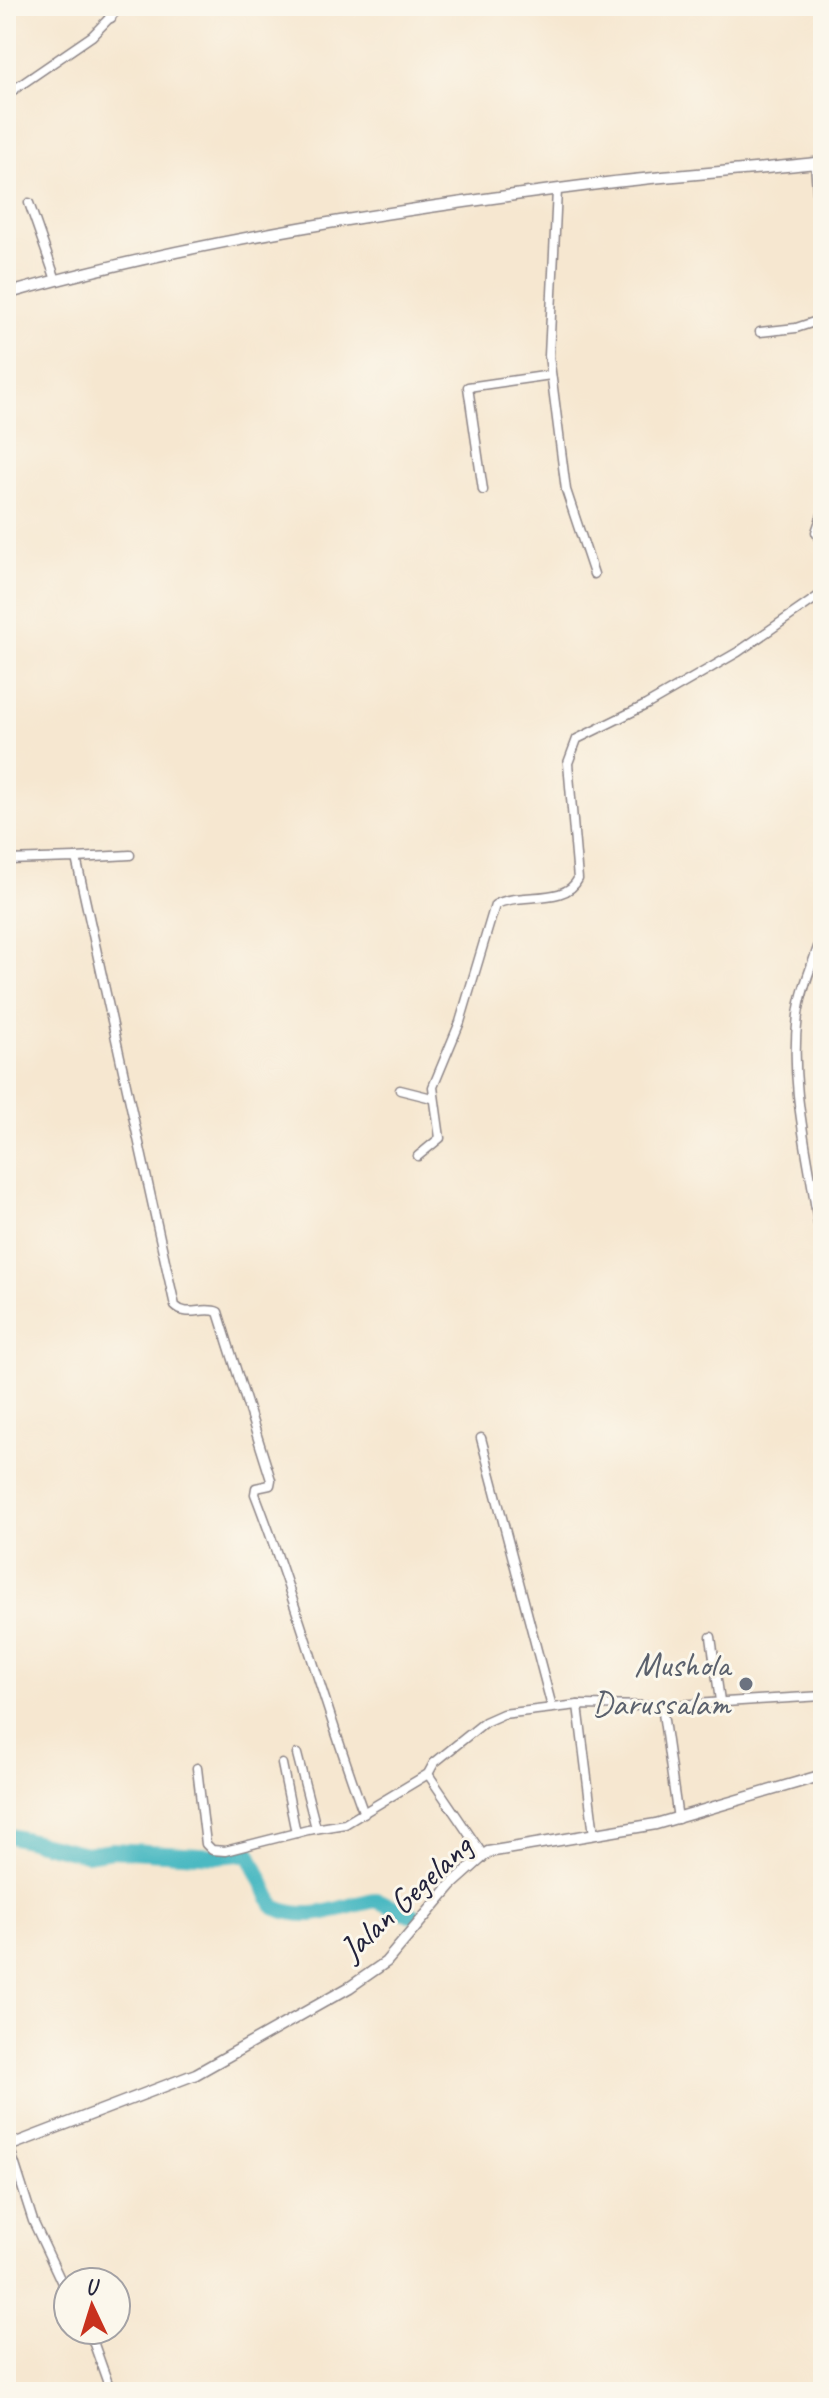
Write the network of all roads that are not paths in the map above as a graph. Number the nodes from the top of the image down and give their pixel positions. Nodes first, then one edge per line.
1 (105, 6) edge
2 (121, 6) edge
3 (111, 18) junction
4 (6, 95) edge
5 (819, 163) edge
6 (557, 190) junction
7 (29, 203) dead end
8 (823, 271) edge
9 (56, 280) junction
10 (6, 294) edge
11 (823, 319) edge
12 (760, 332) dead end
13 (551, 375) junction
14 (483, 490) dead end
15 (823, 512) edge
16 (823, 546) edge
17 (594, 574) dead end
18 (823, 593) edge
19 (130, 855) dead end
20 (76, 858) junction
21 (6, 860) edge
22 (823, 932) edge
23 (400, 1090) dead end
24 (432, 1098) junction
25 (418, 1156) dead end
26 (823, 1268) edge
27 (481, 1438) dead end
28 (711, 1637) dead end
29 (823, 1696) edge
30 (720, 1701) junction
31 (578, 1705) junction
32 (662, 1706) junction
33 (552, 1707) junction
34 (297, 1754) dead end
35 (282, 1764) dead end
36 (197, 1768) dead end
37 (428, 1774) junction
38 (823, 1775) edge
39 (364, 1814) junction
40 (678, 1819) junction
41 (316, 1828) junction
42 (296, 1833) junction
43 (594, 1835) junction
44 (483, 1855) junction
45 (7, 2147) edge
46 (54, 2266) edge
47 (95, 2346) edge
48 (111, 2392) edge

1 - 3 street
2 - 3 street
3 - 4 street
5 - 6 street
5 - 8 street
6 - 9 street
6 - 13 street
7 - 9 street
9 - 10 street
11 - 12 street
13 - 14 street
13 - 17 street
15 - 16 street
18 - 24 street
19 - 20 street
20 - 21 street
20 - 39 street
22 - 26 street
23 - 24 street
24 - 25 street
27 - 33 street
28 - 30 street
29 - 30 street
30 - 32 street
31 - 32 street
31 - 33 street
31 - 43 street
32 - 40 street
33 - 37 street
34 - 41 street
35 - 42 street
36 - 42 street
37 - 39 street
37 - 44 street
38 - 40 street, Jalan Gegelang
39 - 41 street
40 - 43 street, Jalan Gegelang
41 - 42 street
43 - 44 street, Jalan Gegelang
44 - 45 street, Jalan Gegelang
45 - 46 street
47 - 48 street

